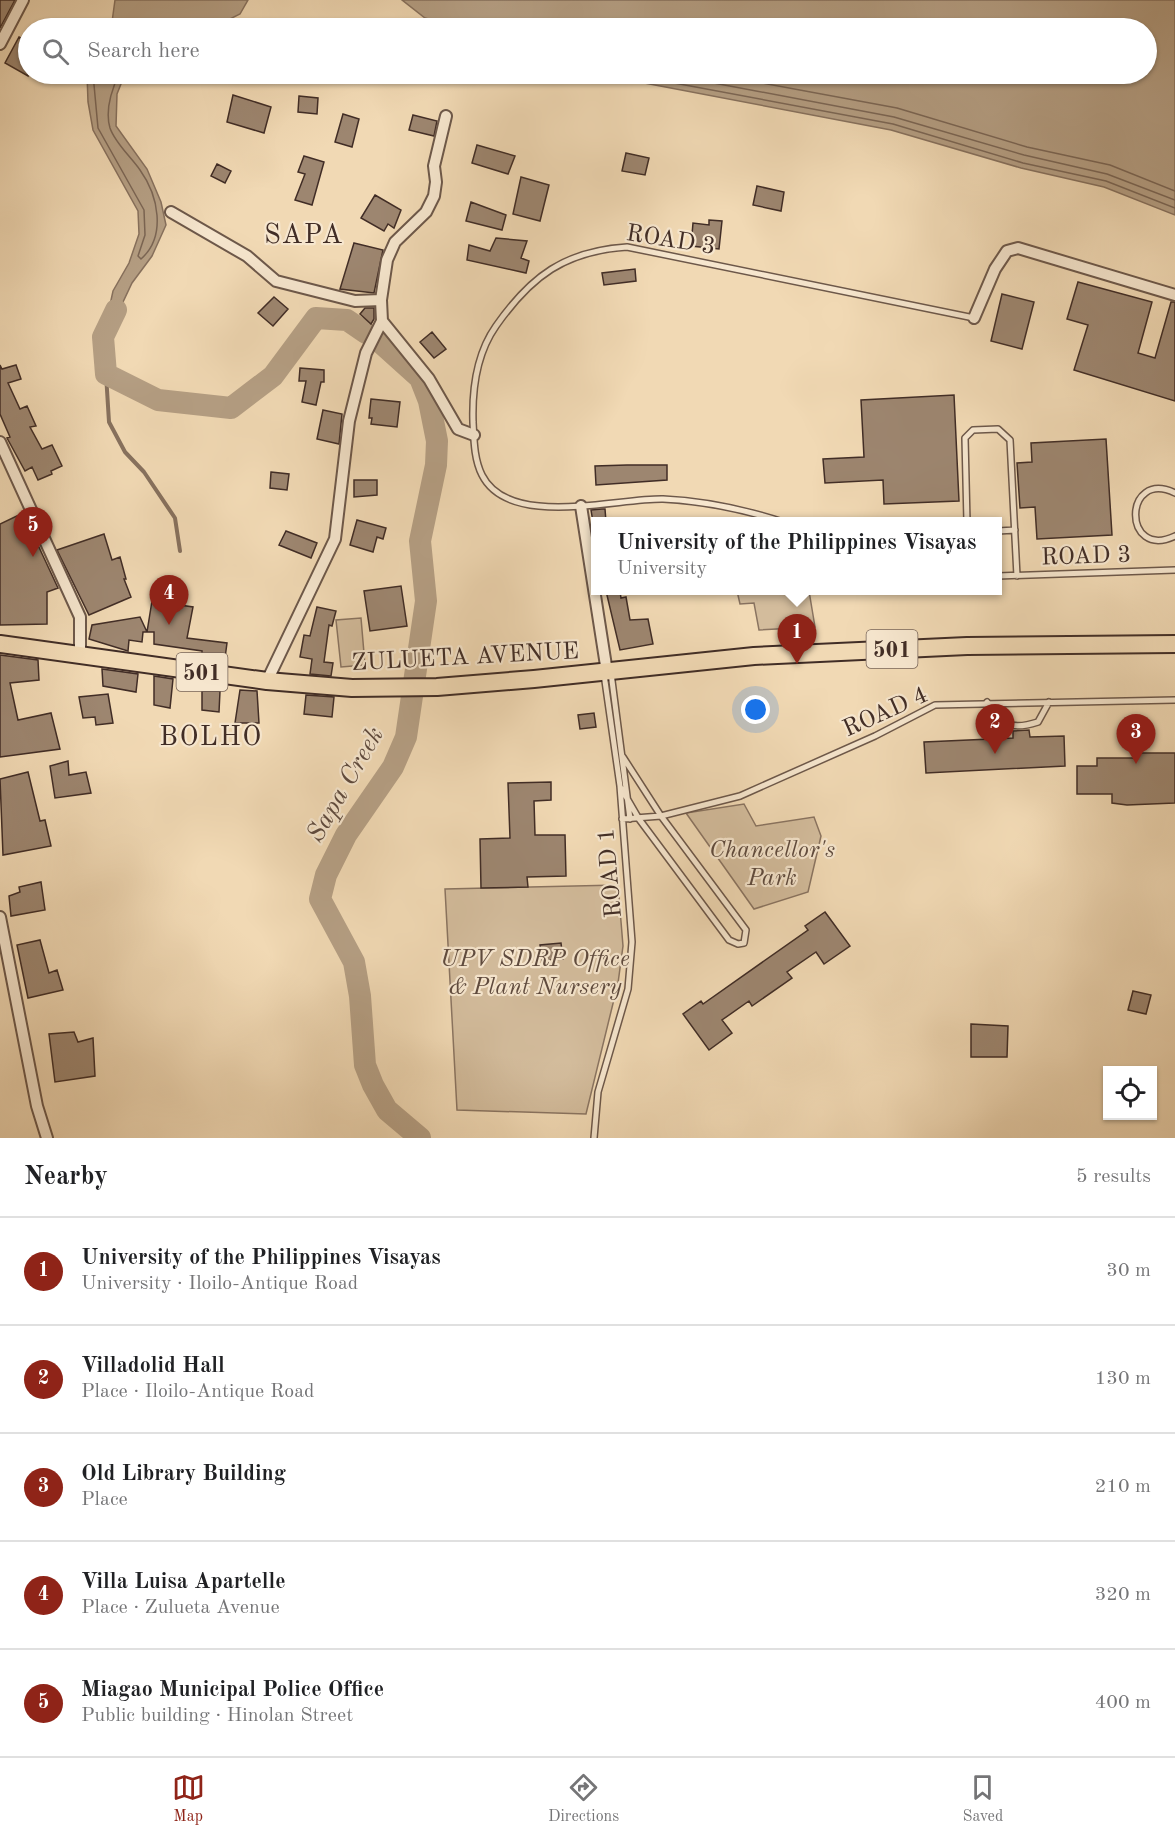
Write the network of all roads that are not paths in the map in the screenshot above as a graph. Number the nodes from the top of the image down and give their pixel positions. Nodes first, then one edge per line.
1 (23, 0) edge
2 (0, 44) edge
3 (446, 116) dead end
4 (171, 212) dead end
5 (1175, 295) edge
6 (381, 300) junction
7 (974, 318) joint
8 (382, 321) junction
9 (474, 435) junction
10 (0, 442) edge
11 (1175, 493) edge
12 (581, 506) junction
13 (766, 517) edge
14 (967, 517) edge
15 (1015, 530) junction
16 (1002, 531) edge
17 (1175, 536) edge
18 (591, 570) edge
19 (1175, 570) edge
20 (1002, 576) edge
21 (1017, 576) junction
22 (595, 595) edge
23 (0, 644) edge
24 (1175, 644) edge
25 (80, 655) junction
26 (607, 672) junction
27 (267, 681) junction
28 (1175, 700) edge
29 (987, 702) junction
30 (1049, 702) junction
31 (623, 758) junction
32 (620, 786) junction
33 (629, 798) junction
34 (661, 816) junction
35 (622, 819) junction
36 (630, 819) junction
37 (639, 819) junction
38 (0, 921) edge
39 (47, 1138) edge
40 (594, 1138) edge

1 - 2 street
3 - 6 street
4 - 6 street
5 - 7 street
6 - 8 street
7 - 9 lane, ROAD 3
8 - 9 street
8 - 27 street
9 - 12 lane, ROAD 3
10 - 25 street
11 - 17 lane
12 - 13 lane, ROAD 3
12 - 18 street
14 - 15 lane
15 - 16 lane
15 - 21 lane
19 - 21 lane, ROAD 3
20 - 21 lane, ROAD 3
22 - 26 street
23 - 25 main road, ZULUETA AVENUE / 501
24 - 26 main road, 501
25 - 27 main road, ZULUETA AVENUE / 501
26 - 27 main road, ZULUETA AVENUE / 501
26 - 31 lane, ROAD 1
26 - 32 lane, ROAD 1
28 - 30 lane, ROAD 4
29 - 30 lane, ROAD 4
29 - 30 lane
29 - 34 lane, ROAD 4
31 - 33 lane, ROAD 1
31 - 34 lane
32 - 33 lane
32 - 35 lane, ROAD 1
33 - 36 lane, ROAD 1
33 - 37 lane
34 - 37 lane, ROAD 4
34 - 37 lane
35 - 36 lane, ROAD 4
35 - 40 lane, ROAD 1
36 - 37 lane, ROAD 4
38 - 39 street

